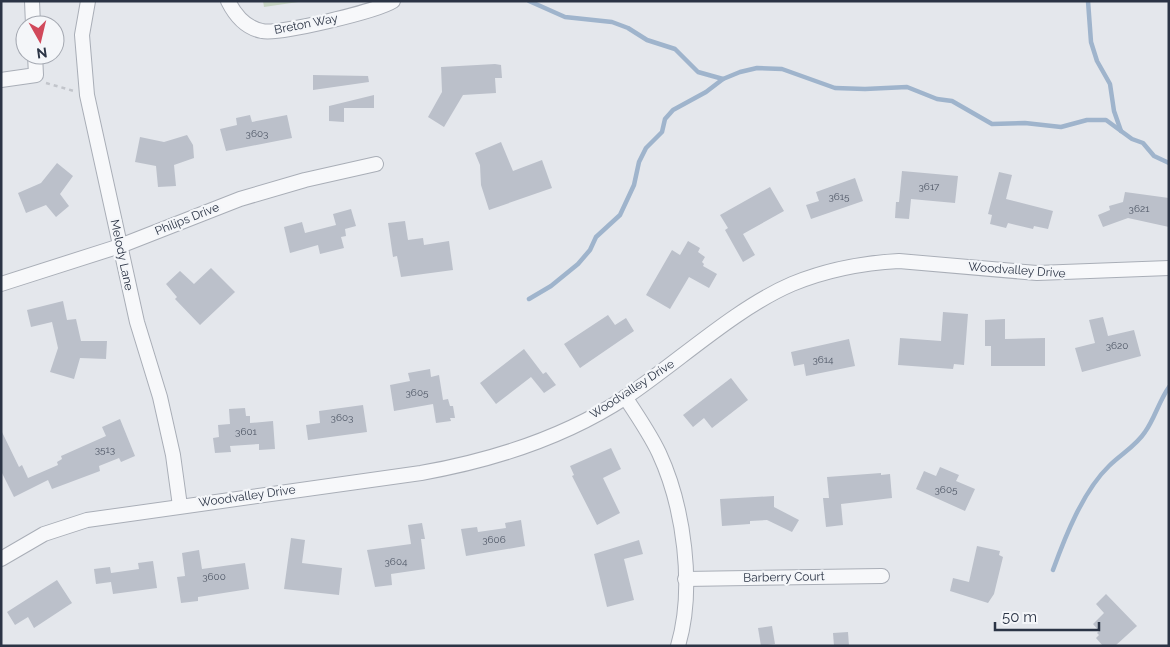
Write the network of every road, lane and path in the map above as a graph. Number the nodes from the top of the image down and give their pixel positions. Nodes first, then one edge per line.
1 (32, 1) edge
2 (88, 1) edge
3 (228, 1) edge
4 (394, 1) edge
5 (33, 15) edge
6 (36, 65) edge
7 (36, 75) junction
8 (1, 80) edge
9 (87, 96) junction
10 (376, 164) dead end
11 (120, 246) junction
12 (1169, 268) edge
13 (1, 284) edge
14 (625, 397) junction
15 (180, 506) junction
16 (1, 559) edge
17 (882, 576) dead end
18 (685, 579) junction
19 (678, 646) edge

1 - 5 street
2 - 9 street, Melody Lane
3 - 4 street, Breton Way
6 - 7 street
7 - 8 street
7 - 9 path
9 - 11 street, Melody Lane
10 - 11 street, Philips Drive
11 - 13 street, Philips Drive
11 - 15 street, Melody Lane
12 - 14 street, Woodvalley Drive
14 - 15 street, Woodvalley Drive
14 - 18 street
15 - 16 street, Woodvalley Drive
17 - 18 street, Barberry Court
18 - 19 street

